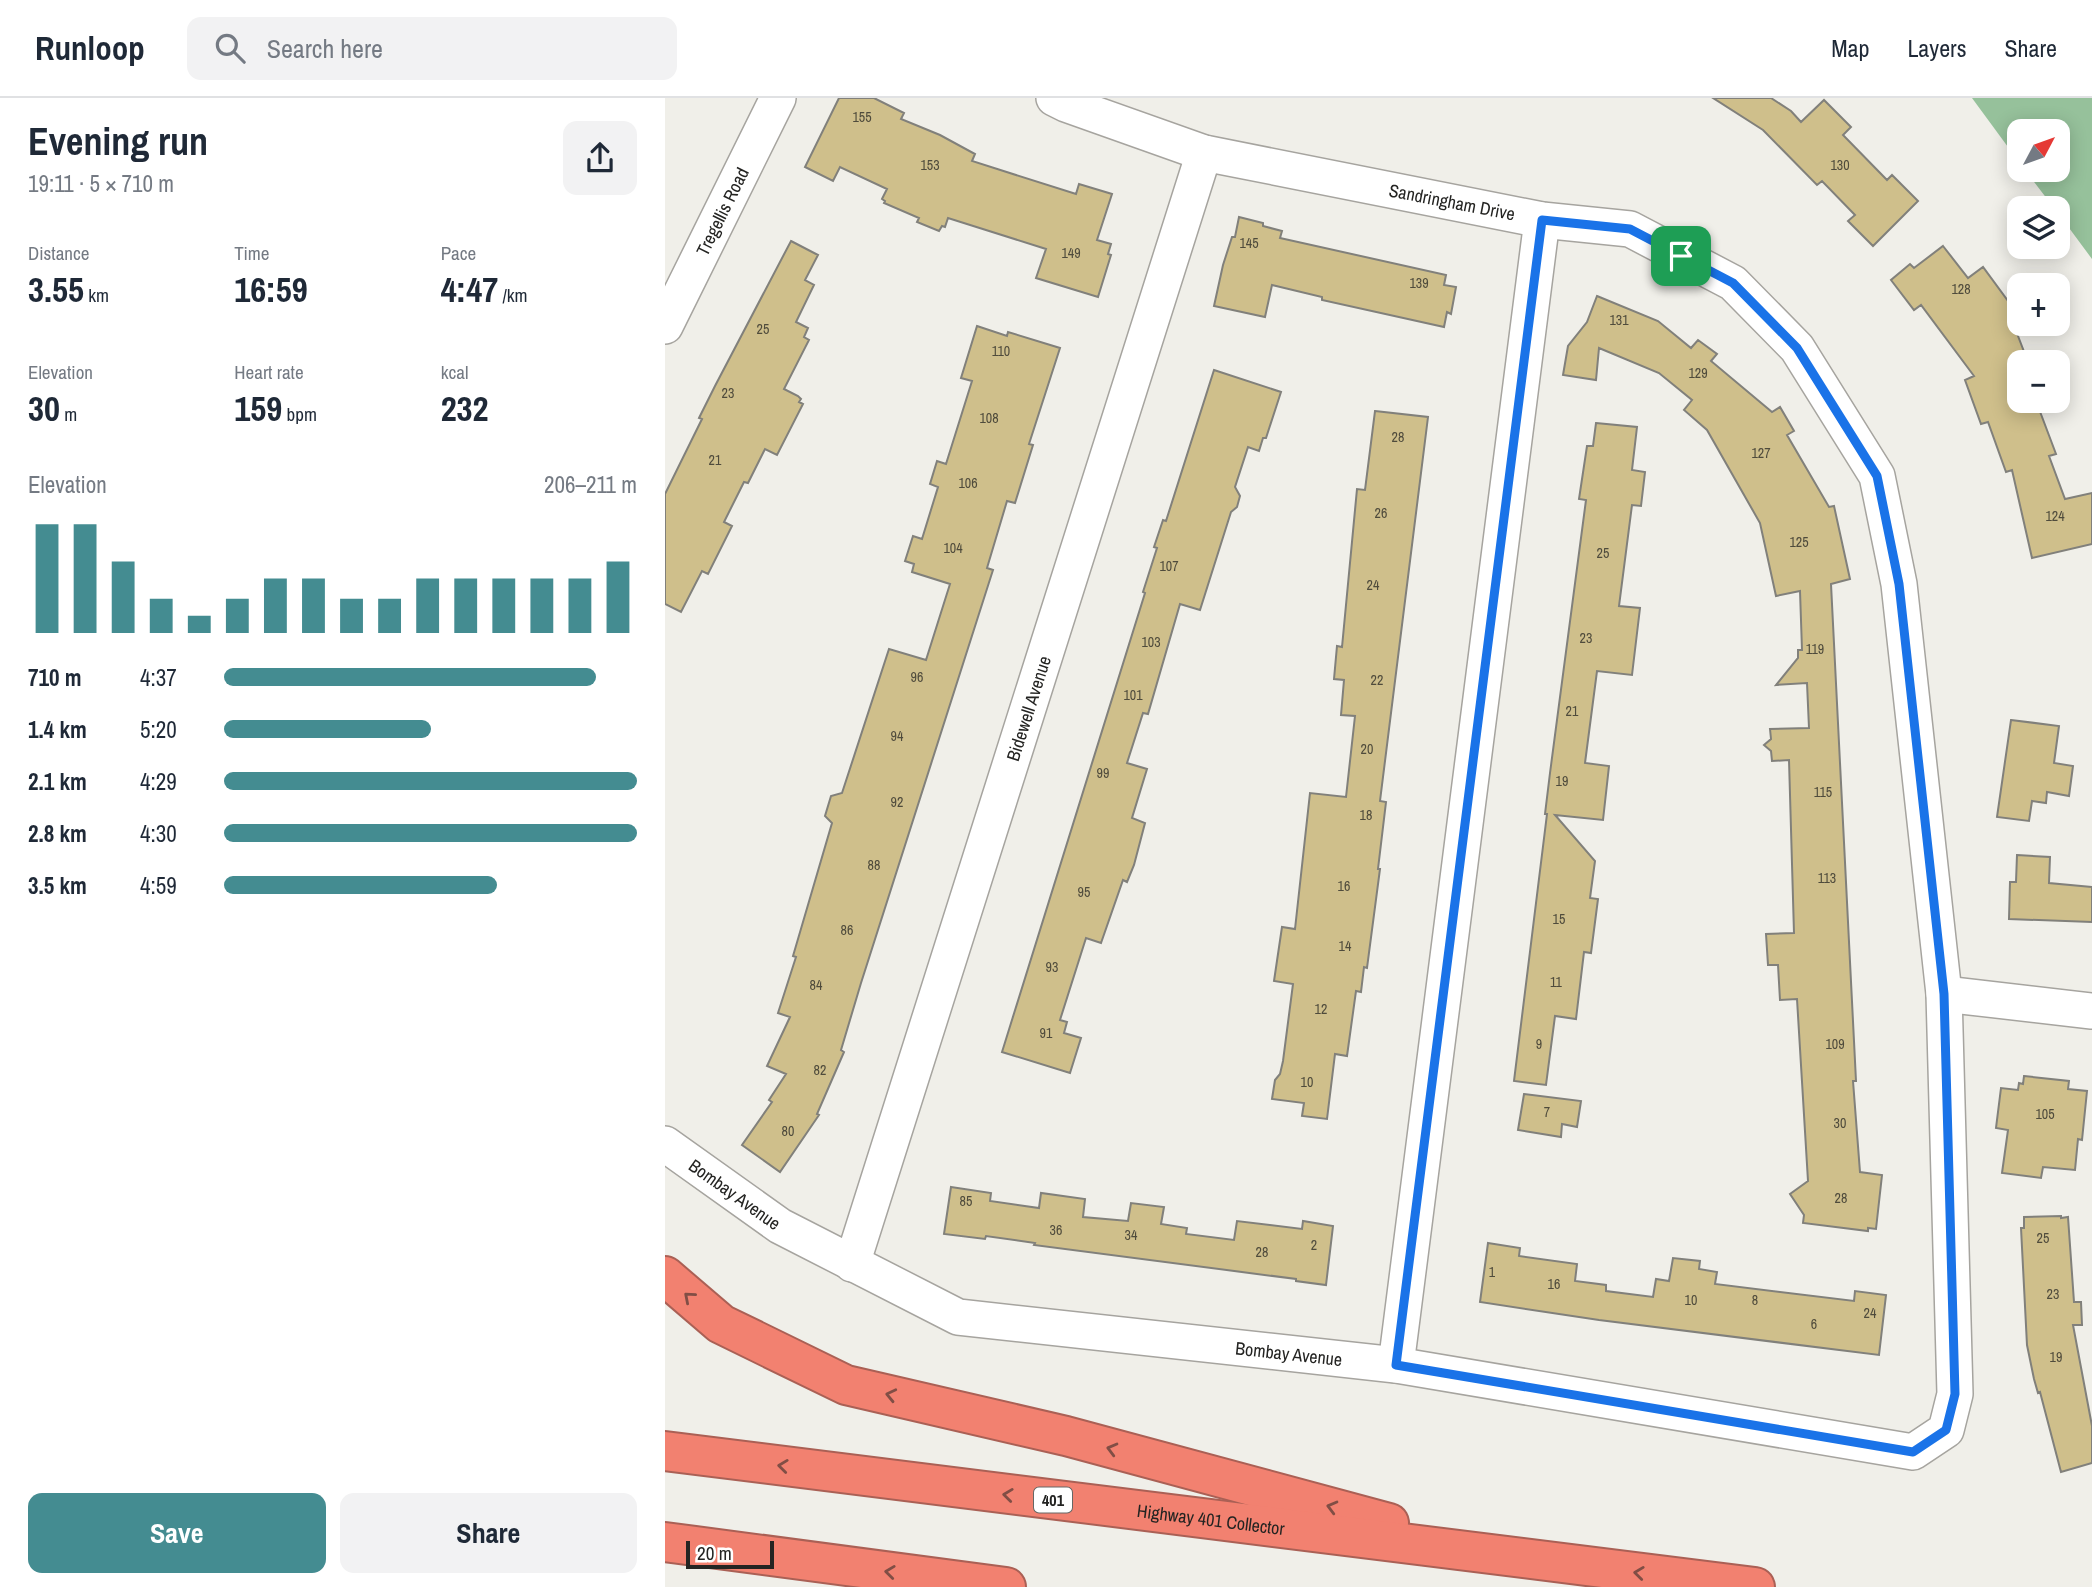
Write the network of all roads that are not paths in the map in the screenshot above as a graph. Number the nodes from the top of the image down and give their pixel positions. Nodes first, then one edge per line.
1 (778, 98) edge
2 (1054, 98) edge
3 (1204, 153) junction
4 (1542, 220) junction
5 (665, 326) edge
6 (1944, 994) junction
7 (2092, 1011) edge
8 (665, 1144) edge
9 (852, 1264) junction
10 (665, 1276) edge
11 (1396, 1365) junction
12 (1946, 1430) joint
13 (665, 1451) edge
14 (665, 1542) edge
15 (1441, 1550) junction
16 (1006, 1587) edge
17 (1755, 1587) edge

1 - 5 street, Tregellis Road
2 - 3 street, Sandringham Drive
3 - 4 street, Sandringham Drive
3 - 9 street, Bidewell Avenue
4 - 6 street, Sandringham Drive
4 - 11 street
6 - 7 street
6 - 12 street, Sandringham Drive
8 - 9 street, Bombay Avenue
9 - 11 street, Bombay Avenue
15 -> 10 highway
11 - 12 street, Bombay Avenue
15 -> 13 highway, Highway 401 Collector / 401
16 -> 14 highway
17 -> 15 highway, Highway 401 Collector / 401

